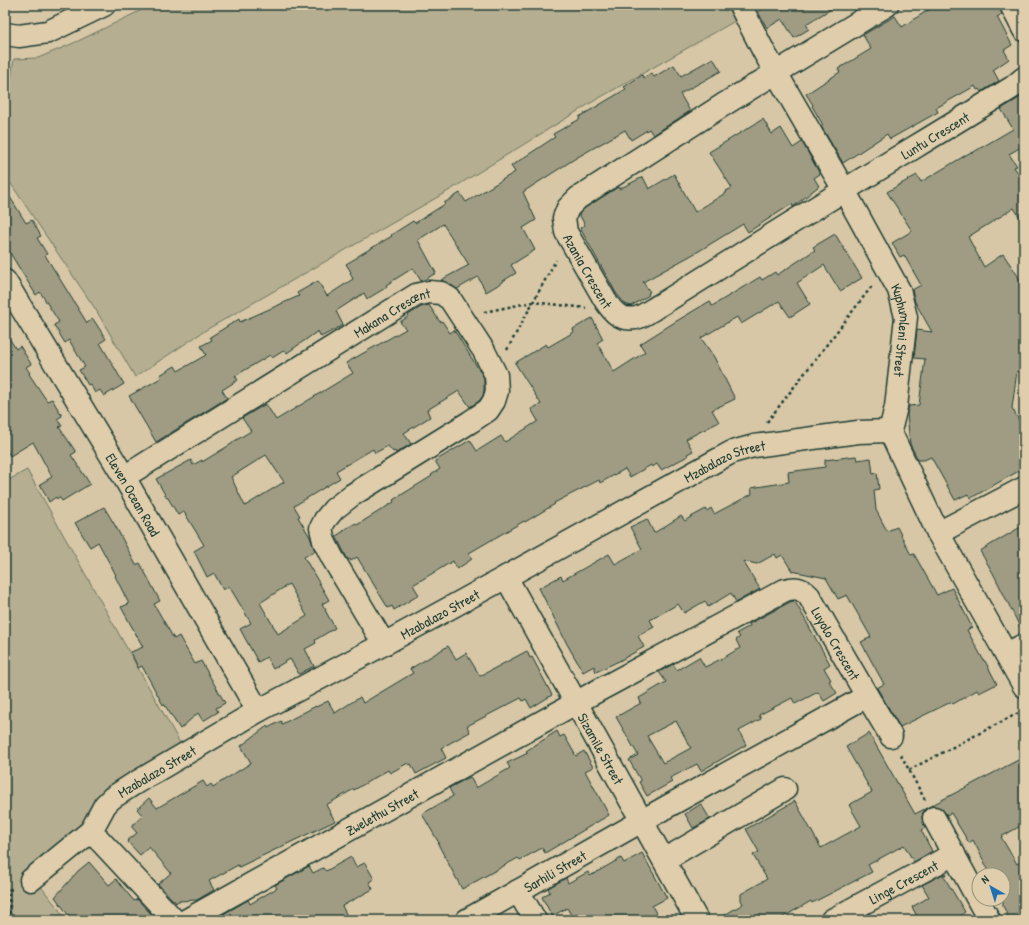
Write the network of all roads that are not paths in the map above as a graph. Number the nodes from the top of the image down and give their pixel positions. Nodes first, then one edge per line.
1 (104, 5) edge
2 (740, 5) edge
3 (887, 5) edge
4 (1011, 5) edge
5 (1024, 30) edge
6 (5, 34) edge
7 (776, 72) junction
8 (1024, 78) edge
9 (844, 190) junction
10 (5, 281) edge
11 (890, 431) junction
12 (124, 477) junction
13 (1024, 488) edge
14 (938, 533) junction
15 (506, 577) junction
16 (384, 644) junction
17 (1015, 649) edge
18 (1024, 686) edge
19 (868, 696) junction
20 (577, 703) junction
21 (258, 711) junction
22 (891, 736) road end
23 (785, 789) dead end
24 (934, 818) road end
25 (642, 821) junction
26 (91, 831) junction
27 (954, 854) junction
28 (664, 860) junction
29 (31, 880) road end
30 (518, 891) junction
31 (174, 920) edge
32 (187, 920) edge
33 (467, 920) edge
34 (535, 920) edge
35 (697, 920) edge
36 (832, 920) edge
37 (989, 920) edge

1 - 6 street
2 - 7 street, Kuphumleni Street
3 - 7 street
4 - 5 street
7 - 9 street, Kuphumleni Street
7 - 9 street, Azania Crescent
8 - 9 street, Luntu Crescent
9 - 11 street, Kuphumleni Street
10 - 12 street, Eleven Ocean Road
11 - 14 street
11 - 15 street, Mzabalazo Street
12 - 16 street, Makana Crescent
12 - 21 street, Eleven Ocean Road
13 - 14 street
14 - 17 street
15 - 16 street, Mzabalazo Street
15 - 20 street, Sizamile Street
16 - 21 street, Mzabalazo Street
17 - 18 street
19 - 20 street, Luyolo Crescent
19 - 22 street
19 - 25 street, Luyolo Crescent
20 - 25 street, Sizamile Street
20 - 32 street, Zwelethu Street
21 - 26 street, Mzabalazo Street
23 - 28 street
24 - 27 street, Linge Crescent
25 - 28 street, Sizamile Street
25 - 30 street, Sarhili Street
26 - 29 street, Mzabalazo Street
26 - 31 street
27 - 36 street, Linge Crescent
27 - 37 street, Linge Crescent
28 - 35 street, Sizamile Street
30 - 33 street, Sarhili Street
30 - 34 street

